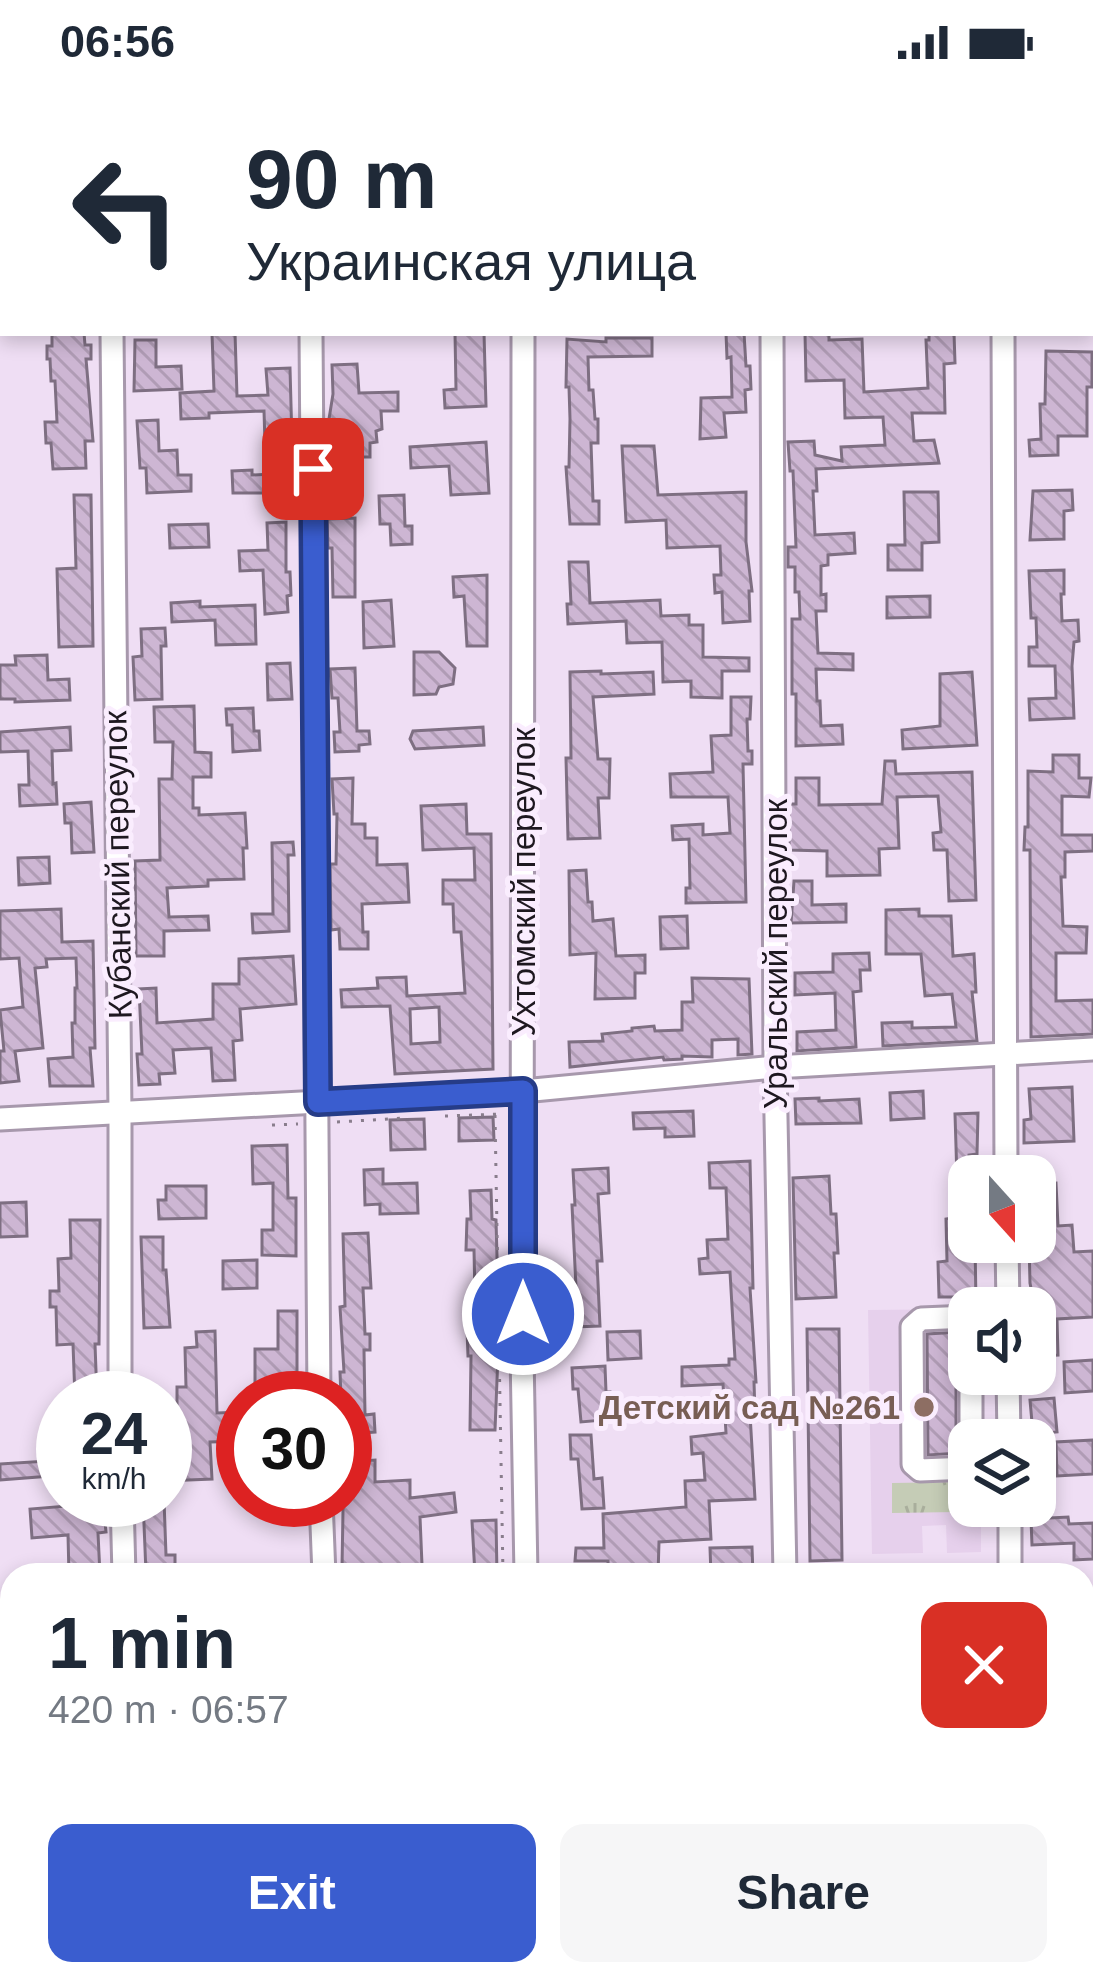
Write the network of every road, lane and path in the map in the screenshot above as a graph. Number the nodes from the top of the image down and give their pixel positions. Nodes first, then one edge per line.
1 (112, 336) edge
2 (311, 336) edge
3 (523, 336) edge
4 (772, 336) edge
5 (1004, 336) edge
6 (1093, 1049) edge
7 (1005, 1054) junction
8 (775, 1067) junction
9 (523, 1102) junction
10 (120, 1113) junction
11 (318, 1113) junction
12 (495, 1114) junction
13 (430, 1117) dead end
14 (406, 1118) dead end
15 (0, 1119) edge
16 (1006, 1155) edge
17 (948, 1318) edge
18 (120, 1371) edge
19 (319, 1371) edge
20 (948, 1469) edge
21 (123, 1527) edge
22 (322, 1527) edge
23 (1002, 1527) edge
24 (124, 1563) edge
25 (324, 1563) edge
26 (503, 1563) edge
27 (526, 1563) edge
28 (785, 1563) edge
29 (1008, 1563) edge

1 - 10 street, Кубанский переулок
2 - 11 street
3 - 9 street, Ухтомский переулок
4 - 8 street, Уральский переулок
5 - 7 street
6 - 7 street
7 - 8 street
7 - 16 street
8 - 9 street
8 - 28 street, Уральский переулок
9 - 11 street
9 - 12 path
9 - 27 street, Ухтомский переулок
10 - 11 street
10 - 15 street
10 - 18 street, Кубанский переулок
11 - 14 path
11 - 19 street
12 - 13 path
12 - 26 path
17 - 20 street
21 - 24 street
22 - 25 street
23 - 29 street

